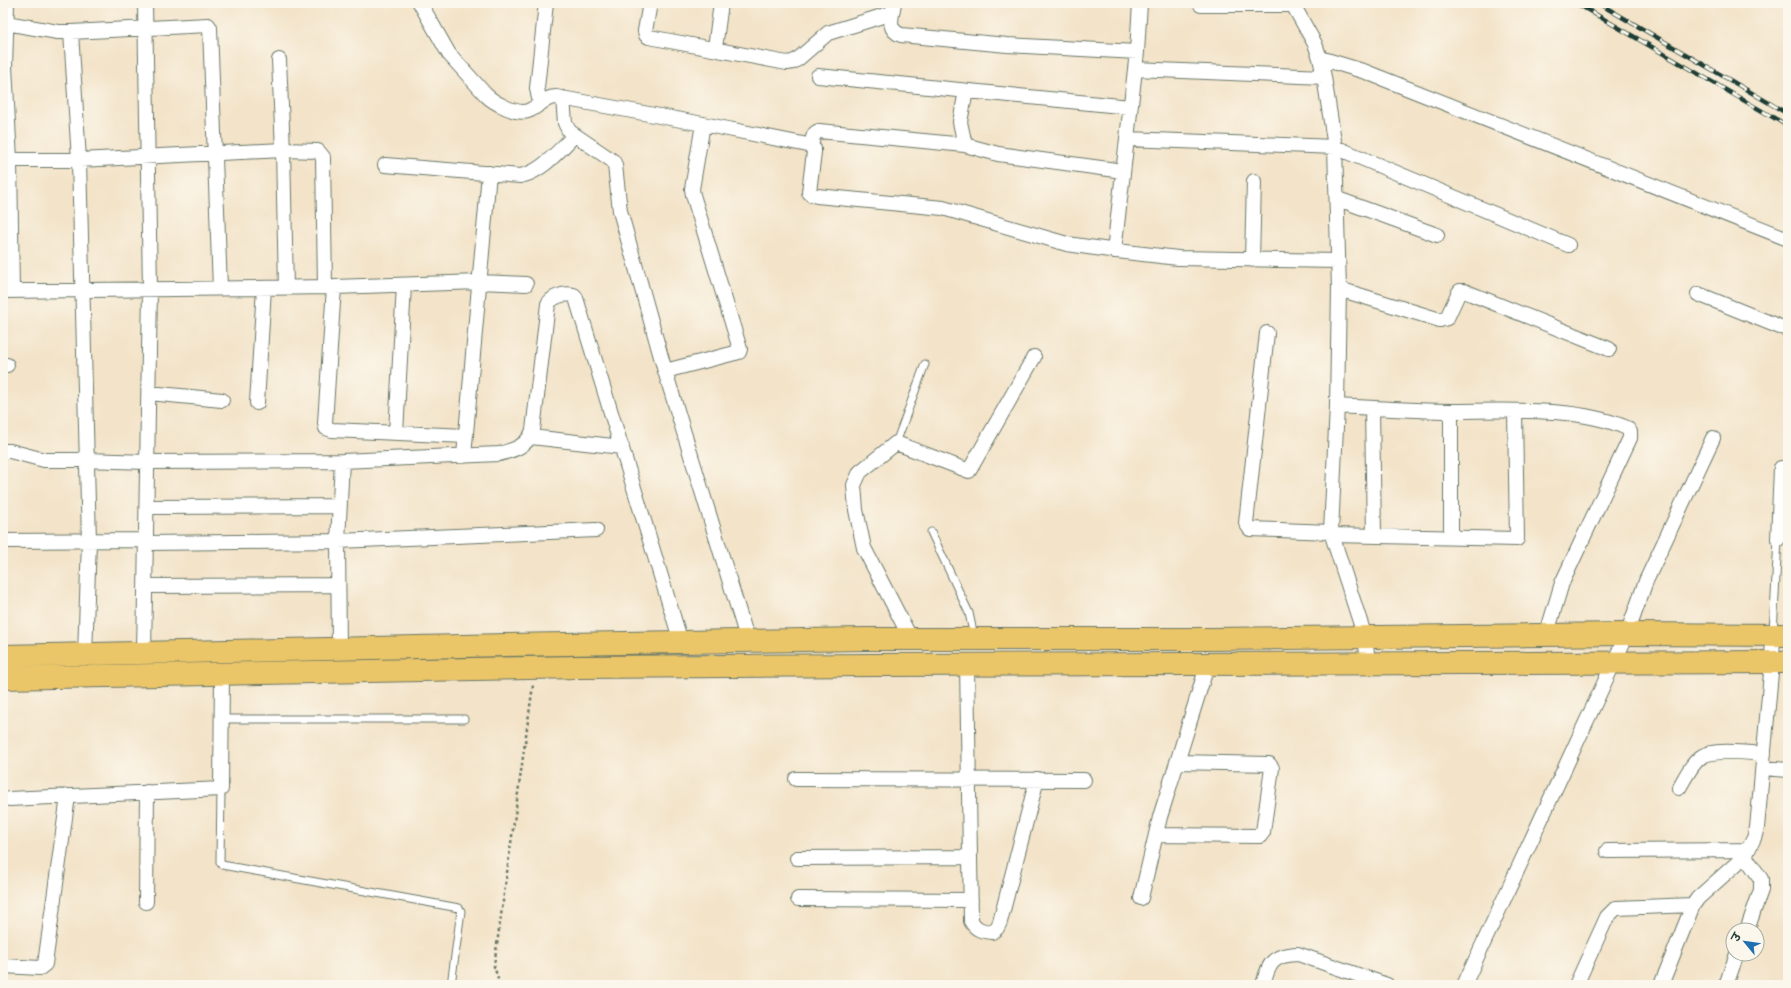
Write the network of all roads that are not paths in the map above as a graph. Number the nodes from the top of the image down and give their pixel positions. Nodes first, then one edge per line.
1 (7, 3) edge
2 (145, 3) edge
3 (420, 3) edge
4 (546, 3) edge
5 (650, 3) edge
6 (721, 3) edge
7 (1140, 3) edge
8 (1293, 4) edge
9 (1202, 5) dead end
10 (893, 8) edge
11 (6, 23) junction
12 (145, 27) junction
13 (71, 32) junction
14 (715, 48) junction
15 (1136, 52) junction
16 (1320, 58) junction
17 (279, 60) dead end
18 (1135, 68) junction
19 (818, 76) dead end
20 (1324, 77) junction
21 (966, 91) junction
22 (563, 98) junction
23 (544, 101) junction
24 (1130, 107) junction
25 (703, 124) junction
26 (574, 136) junction
27 (1127, 139) junction
28 (965, 145) junction
29 (811, 146) junction
30 (1335, 147) junction
31 (283, 150) junction
32 (215, 154) junction
33 (148, 158) junction
34 (6, 160) edge
35 (79, 160) junction
36 (385, 165) dead end
37 (1123, 171) junction
38 (489, 174) junction
39 (1254, 181) dead end
40 (1338, 199) junction
41 (1437, 235) dead end
42 (1788, 239) edge
43 (1568, 245) dead end
44 (1114, 251) junction
45 (1252, 260) junction
46 (1338, 261) junction
47 (479, 282) junction
48 (526, 284) dead end
49 (404, 285) junction
50 (329, 287) junction
51 (220, 288) junction
52 (264, 288) junction
53 (286, 288) junction
54 (150, 289) junction
55 (1339, 289) junction
56 (83, 290) junction
57 (7, 291) edge
58 (1698, 294) dead end
59 (1788, 324) edge
60 (1267, 333) dead end
61 (1609, 349) dead end
62 (1034, 357) dead end
63 (925, 364) dead end
64 (665, 371) junction
65 (148, 393) junction
66 (222, 400) dead end
67 (258, 403) dead end
68 (1337, 406) junction
69 (1372, 408) junction
70 (1515, 410) junction
71 (1451, 411) junction
72 (396, 433) junction
73 (466, 436) junction
74 (531, 437) junction
75 (1713, 438) dead end
76 (896, 443) junction
77 (622, 447) junction
78 (3, 451) edge
79 (464, 456) junction
80 (86, 460) junction
81 (342, 461) junction
82 (147, 462) junction
83 (1788, 469) edge
84 (340, 506) junction
85 (147, 507) junction
86 (596, 530) dead end
87 (932, 532) dead end
88 (1331, 533) junction
89 (1374, 536) junction
90 (1451, 538) junction
91 (1778, 539) joint
92 (3, 541) edge
93 (89, 541) junction
94 (338, 541) junction
95 (146, 543) junction
96 (338, 584) junction
97 (145, 586) junction
98 (1627, 634) junction
99 (1780, 635) edge
100 (1546, 636) junction
101 (1365, 637) junction
102 (911, 639) junction
103 (974, 639) junction
104 (748, 641) junction
105 (681, 642) junction
106 (339, 649) junction
107 (144, 654) junction
108 (85, 655) junction
109 (3, 656) edge
110 (1368, 662) junction
111 (1614, 662) junction
112 (1780, 662) edge
113 (1208, 663) junction
114 (967, 664) junction
115 (222, 674) junction
116 (3, 678) edge
117 (464, 718) dead end
118 (221, 719) junction
119 (1763, 761) junction
120 (1177, 762) junction
121 (1788, 770) edge
122 (969, 778) junction
123 (796, 779) dead end
124 (1037, 779) junction
125 (1084, 780) dead end
126 (1679, 788) dead end
127 (221, 789) junction
128 (147, 792) junction
129 (68, 796) junction
130 (9, 799) dead end
131 (1156, 835) junction
132 (1607, 851) dead end
133 (1746, 853) junction
134 (970, 857) junction
135 (797, 858) dead end
136 (1141, 898) dead end
137 (798, 899) dead end
138 (971, 900) junction
139 (146, 902) dead end
140 (1693, 905) junction
141 (1750, 922) edge
142 (1734, 962) edge
143 (3, 966) edge
144 (451, 985) edge
145 (1263, 985) edge
146 (1388, 985) edge
147 (1464, 985) edge
148 (1576, 985) edge
149 (1661, 985) edge
150 (1726, 985) edge

1 - 11 street
2 - 12 street
3 - 23 street
4 - 23 street
5 - 14 street
6 - 14 street
7 - 15 street
8 - 9 street
8 - 16 street
10 - 14 street
10 - 15 street
11 - 13 street
11 - 34 street
12 - 13 street
12 - 32 street
12 - 33 street
13 - 35 street
15 - 18 street
16 - 20 street
16 - 42 street
17 - 31 street
18 - 20 street
18 - 24 street
19 - 21 street
20 - 30 street
21 - 24 street
21 - 28 street
22 - 23 street
22 - 25 street
22 - 26 street
24 - 27 street
25 - 29 street
25 - 64 street
26 - 38 street
26 - 64 street
27 - 30 street
27 - 37 street
28 - 29 street
28 - 37 street
29 - 44 street
30 - 40 street
30 - 43 street
31 - 32 street
31 - 50 street
31 - 53 street
32 - 33 street
32 - 51 street
33 - 35 street
33 - 54 street
34 - 35 street
34 - 57 street
35 - 56 street
36 - 38 street
37 - 44 street
38 - 47 street
39 - 45 street
40 - 41 street
40 - 46 street
44 - 45 street
45 - 46 street
46 - 55 street
47 - 48 street
47 - 49 street
47 - 73 street
49 - 50 street
49 - 72 street
50 - 53 street
50 - 72 street
51 - 52 street
51 - 54 street
52 - 53 street
52 - 67 street
54 - 56 street
54 - 65 street
55 - 61 street
55 - 68 street
56 - 57 street
56 - 80 street
58 - 59 street
60 - 88 street
62 - 76 street
63 - 76 lane
64 - 104 street
65 - 66 street
65 - 82 street
68 - 69 street
68 - 88 street
69 - 71 street
69 - 89 street
70 - 71 street
70 - 90 street
70 - 100 street
71 - 90 street
72 - 73 street
73 - 79 street
74 - 77 street
74 - 77 street
74 - 79 street
75 - 98 street
76 - 102 street
77 - 105 street
78 - 80 street
79 - 81 street
80 - 82 street
80 - 93 street
81 - 82 street
81 - 84 street
82 - 85 street
83 - 91 street
84 - 85 street
84 - 94 street
85 - 95 street
86 - 94 street
87 - 103 lane
88 - 89 street
88 - 101 street
89 - 90 street
91 - 99 lane
92 - 93 street
93 - 95 street
93 - 108 street
94 - 95 street
94 - 96 street
95 - 97 street
96 - 97 street
96 - 106 street
97 - 107 street
98 - 99 main road
98 - 100 main road
98 - 111 street
99 - 112 street
100 - 101 main road
101 - 103 main road
101 - 110 street
102 - 103 main road
102 - 104 main road
104 - 105 main road
105 - 106 main road
106 - 107 main road
107 - 108 main road
108 - 109 main road
110 - 111 main road
110 - 113 main road
111 - 112 main road
111 - 147 street
112 - 119 street
113 - 114 main road
113 - 120 street
114 - 115 main road
114 - 122 street
115 - 116 main road
115 - 118 street
117 - 118 lane
118 - 127 street
119 - 121 street
119 - 126 street
119 - 133 street
120 - 131 street
120 - 131 street
122 - 123 street
122 - 124 street
122 - 134 street
124 - 125 street
124 - 138 street
127 - 128 street
127 - 144 lane
128 - 129 street
128 - 139 street
129 - 130 street
129 - 143 street
131 - 136 street
132 - 133 street
133 - 140 street
133 - 141 street
134 - 135 street
134 - 138 street
137 - 138 street
140 - 148 street
140 - 149 street
142 - 150 street
145 - 146 street

